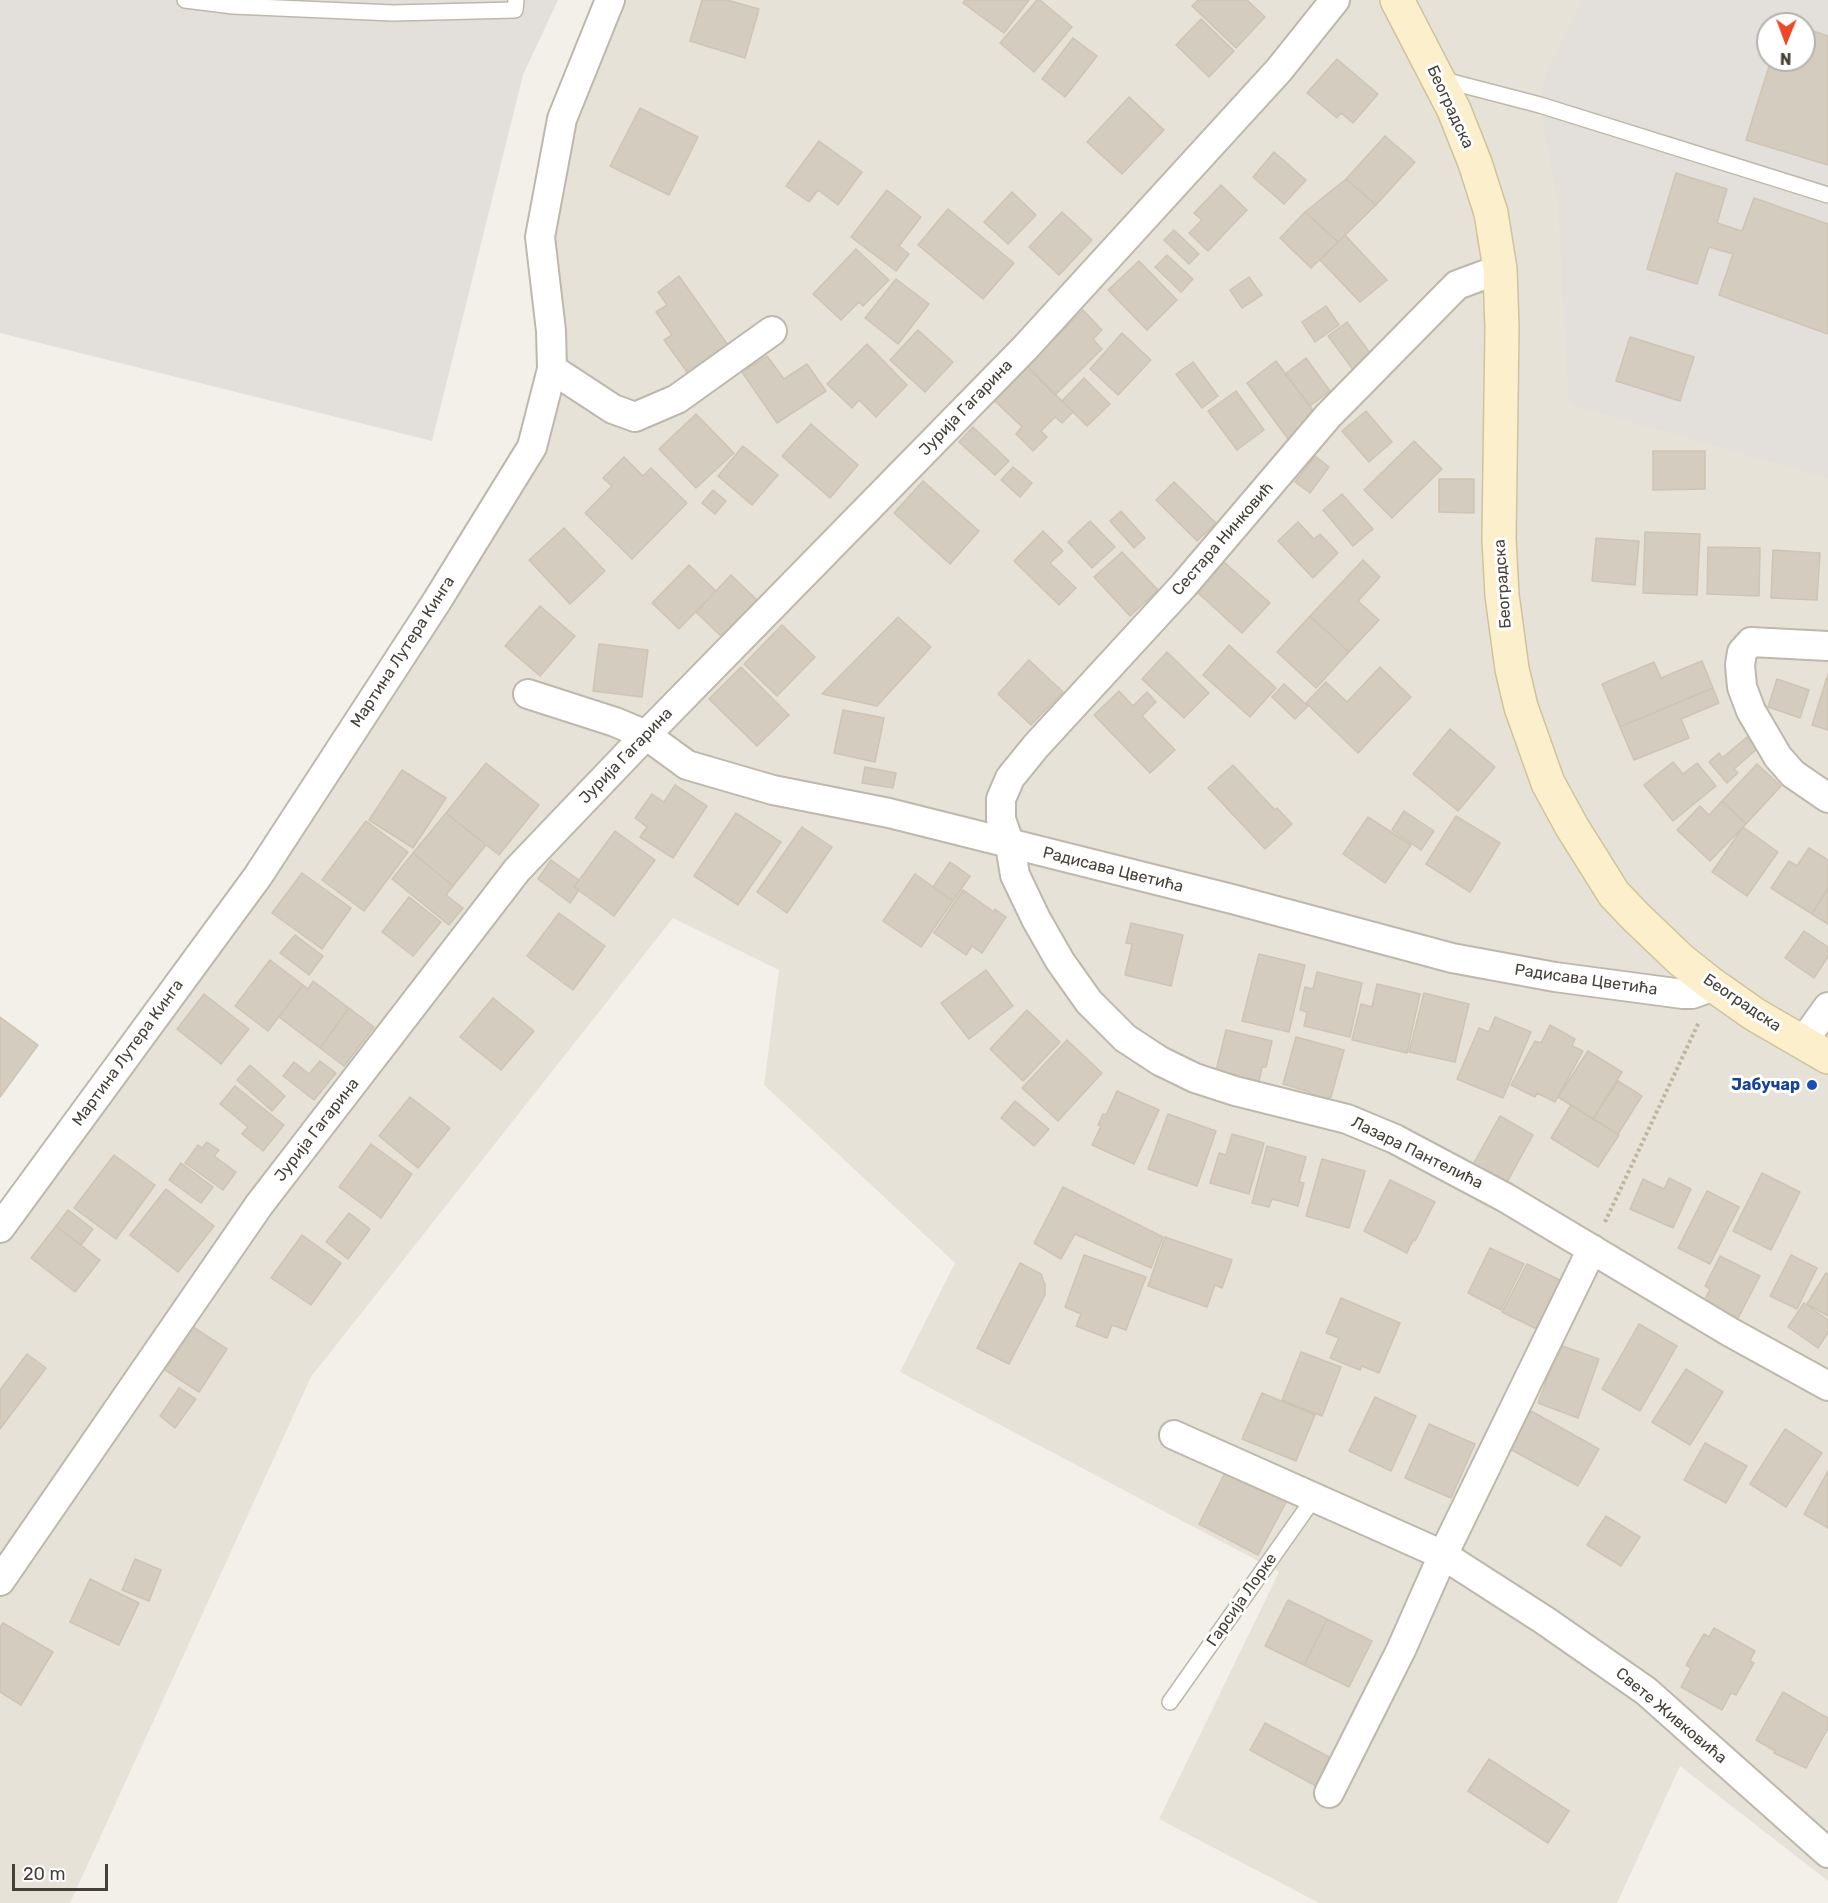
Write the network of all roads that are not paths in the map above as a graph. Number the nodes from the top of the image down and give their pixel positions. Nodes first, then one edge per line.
1 (185, 0) edge
2 (516, 0) edge
3 (610, 0) edge
4 (1335, 0) edge
5 (1397, 0) edge
6 (1438, 78) junction
7 (1828, 195) edge
8 (1500, 269) junction
9 (772, 331) dead end
10 (552, 369) junction
11 (1828, 646) edge
12 (528, 694) dead end
13 (646, 735) junction
14 (1828, 798) edge
15 (1010, 845) junction
16 (1707, 986) junction
17 (1828, 1007) edge
18 (1815, 1050) edge
19 (0, 1228) edge
20 (1592, 1249) junction
21 (1828, 1386) edge
22 (1173, 1435) dead end
23 (1314, 1498) junction
24 (1443, 1555) junction
25 (0, 1581) edge
26 (1170, 1702) dead end
27 (1329, 1793) dead end
28 (1828, 1853) edge

1 - 2 lane
3 - 10 street, Мартина Лутера Кинга
4 - 13 street, Јурија Гагарина
5 - 6 street, Београдска
6 - 7 lane
6 - 8 street, Београдска
8 - 15 street, Сестара Нинковић
8 - 16 street, Београдска
9 - 10 street
10 - 19 street, Мартина Лутера Кинга
11 - 14 street
12 - 13 street, Радисава Цветића
13 - 15 street, Радисава Цветића
13 - 25 street, Јурија Гагарина
15 - 16 street, Радисава Цветића
15 - 20 street, Лазара Пантелића
16 - 18 street, Београдска
17 - 18 street
20 - 21 street, Лазара Пантелића
20 - 24 street
22 - 23 street, Свете Живковића
23 - 24 street, Свете Живковића
23 - 26 lane, Гарсија Лорке
24 - 27 street
24 - 28 street, Свете Живковића

